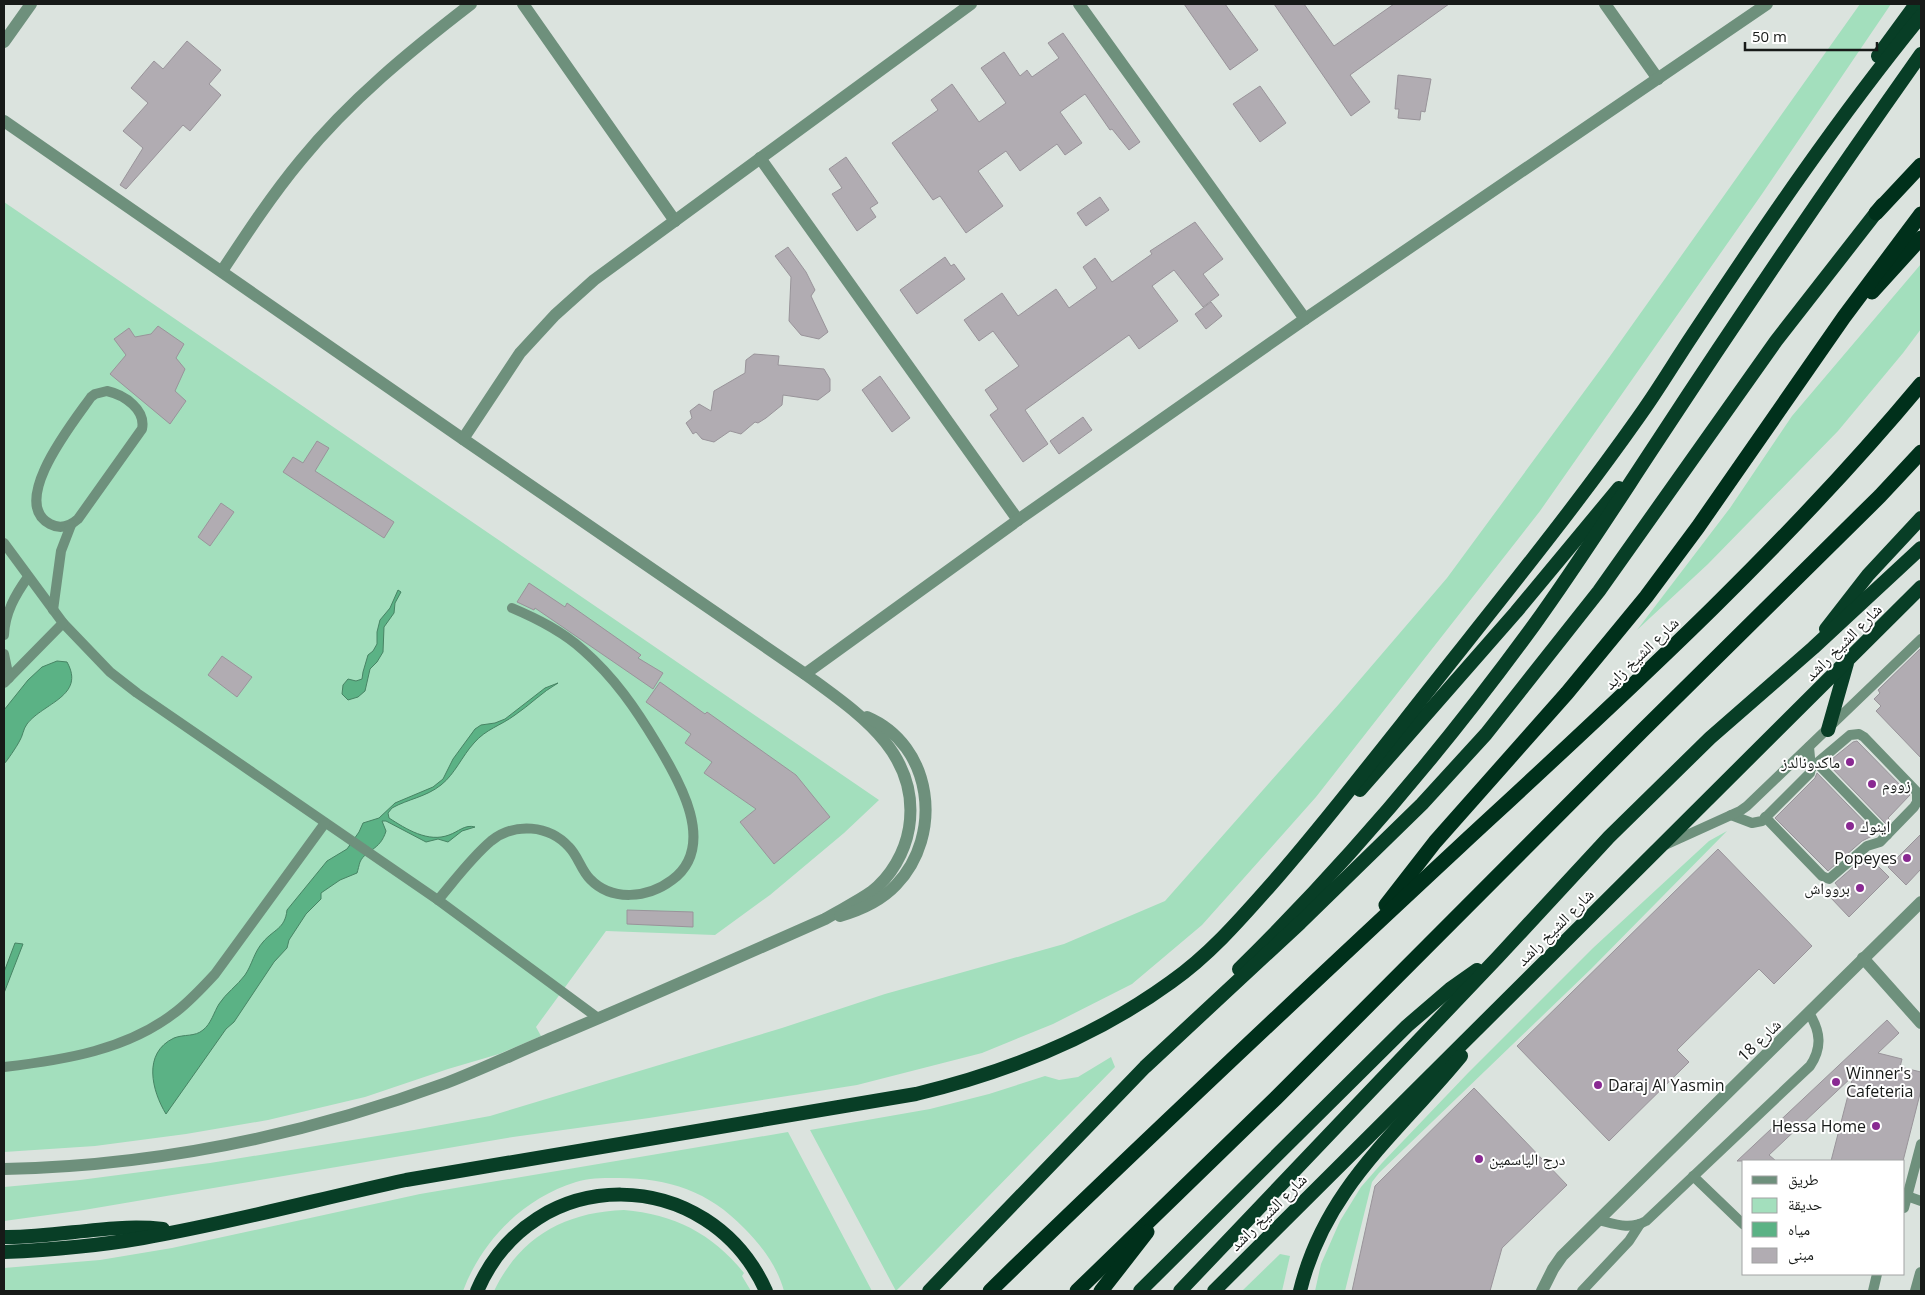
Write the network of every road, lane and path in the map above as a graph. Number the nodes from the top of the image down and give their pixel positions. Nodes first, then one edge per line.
1 (31, 4) edge
2 (471, 4) edge
3 (524, 4) edge
4 (971, 4) edge
5 (1080, 4) edge
6 (1605, 4) edge
7 (1767, 4) edge
8 (1916, 4) edge
9 (1921, 16) edge
10 (4, 42) edge
11 (1921, 54) edge
12 (1658, 79) junction
13 (4, 120) edge
14 (1818, 152) junction
15 (1921, 157) edge
16 (760, 158) junction
17 (1921, 165) edge
18 (1876, 213) junction
19 (1921, 214) edge
20 (675, 221) junction
21 (1921, 238) edge
22 (222, 271) junction
23 (1844, 317) junction
24 (1305, 319) junction
25 (1921, 384) edge
26 (463, 439) junction
27 (1658, 440) junction
28 (1921, 452) edge
29 (1921, 518) edge
30 (1018, 520) junction
31 (71, 525) junction
32 (4, 543) edge
33 (1921, 548) edge
34 (28, 577) junction
35 (1921, 587) edge
36 (512, 608) dead end
37 (52, 610) junction
38 (63, 623) junction
39 (4, 635) edge
40 (1921, 639) edge
41 (1813, 648) junction
42 (4, 654) edge
43 (1848, 661) junction
44 (806, 674) junction
45 (6, 680) edge
46 (1828, 730) junction
47 (1809, 747) junction
48 (1814, 765) junction
49 (1731, 815) junction
50 (1765, 817) junction
51 (325, 824) junction
52 (1318, 831) junction
53 (1887, 835) junction
54 (1659, 848) junction
55 (438, 900) junction
56 (1921, 902) edge
57 (1368, 931) junction
58 (1497, 958) junction
59 (1863, 958) junction
60 (1494, 1011) junction
61 (1809, 1013) junction
62 (598, 1018) junction
63 (1921, 1023) edge
64 (1182, 1032) junction
65 (4, 1068) edge
66 (1921, 1144) edge
67 (4, 1169) edge
68 (1693, 1176) junction
69 (1907, 1196) junction
70 (1921, 1200) edge
71 (1166, 1204) junction
72 (1905, 1204) edge
73 (1598, 1220) junction
74 (1742, 1223) edge
75 (1640, 1224) junction
76 (181, 1231) junction
77 (4, 1237) edge
78 (4, 1252) edge
79 (1921, 1273) edge
80 (1877, 1275) edge
81 (477, 1291) edge
82 (766, 1291) edge
83 (929, 1291) edge
84 (990, 1291) edge
85 (1077, 1291) edge
86 (1101, 1291) edge
87 (1140, 1291) edge
88 (1180, 1291) edge
89 (1214, 1291) edge
90 (1300, 1291) edge
91 (1542, 1291) edge
92 (1582, 1291) edge
93 (1872, 1291) edge
94 (1916, 1291) edge

1 - 10 street
2 - 22 street
3 - 20 street
4 - 16 street
5 - 24 street
6 - 12 street
7 - 12 street
8 - 14 highway
9 - 14 highway
11 - 27 highway
12 - 24 street
13 - 22 street
14 - 52 highway
15 - 18 highway
16 - 20 street
16 - 30 street
17 - 18 highway
18 - 64 highway
19 - 23 highway
20 - 26 street
21 - 23 highway
22 - 26 street
23 - 57 highway
24 - 30 street
25 - 57 highway, شارع الشيخ زايد
26 - 44 street
27 - 52 highway
27 - 64 highway
28 - 71 highway
29 - 41 highway
30 - 44 street
31 - 31 lane
31 - 37 lane
32 - 34 lane
33 - 41 highway
34 - 37 lane
34 - 39 lane
35 - 43 highway, شارع الشيخ راشد
36 - 55 lane
37 - 38 lane
38 - 45 lane
38 - 51 lane
40 - 46 lane
41 - 58 highway
42 - 45 lane
43 - 46 highway
43 - 54 highway, شارع الشيخ راشد
44 - 62 street
46 - 47 lane
47 - 48 lane
47 - 49 lane
48 - 50 lane
48 - 53 lane
48 - 53 lane
49 - 50 lane
49 - 54 lane
50 - 53 lane
51 - 55 lane
51 - 65 lane
52 - 76 highway
54 - 60 highway, شارع الشيخ راشد
55 - 62 lane
56 - 59 street, شارع 18
57 - 84 highway
58 - 87 highway
58 - 88 highway
59 - 61 street, شارع 18
59 - 63 street
60 - 89 highway, شارع الشيخ راشد
60 - 90 highway
61 - 68 lane
61 - 73 street, شارع 18
62 - 67 street
64 - 83 highway
66 - 69 lane
68 - 74 lane
68 - 75 lane
69 - 70 lane
69 - 72 lane
71 - 85 highway
71 - 86 highway
73 - 75 lane
73 - 91 street, شارع 18
75 - 92 lane
76 - 77 highway
76 - 78 highway
79 - 94 street
80 - 93 lane
81 - 82 highway

